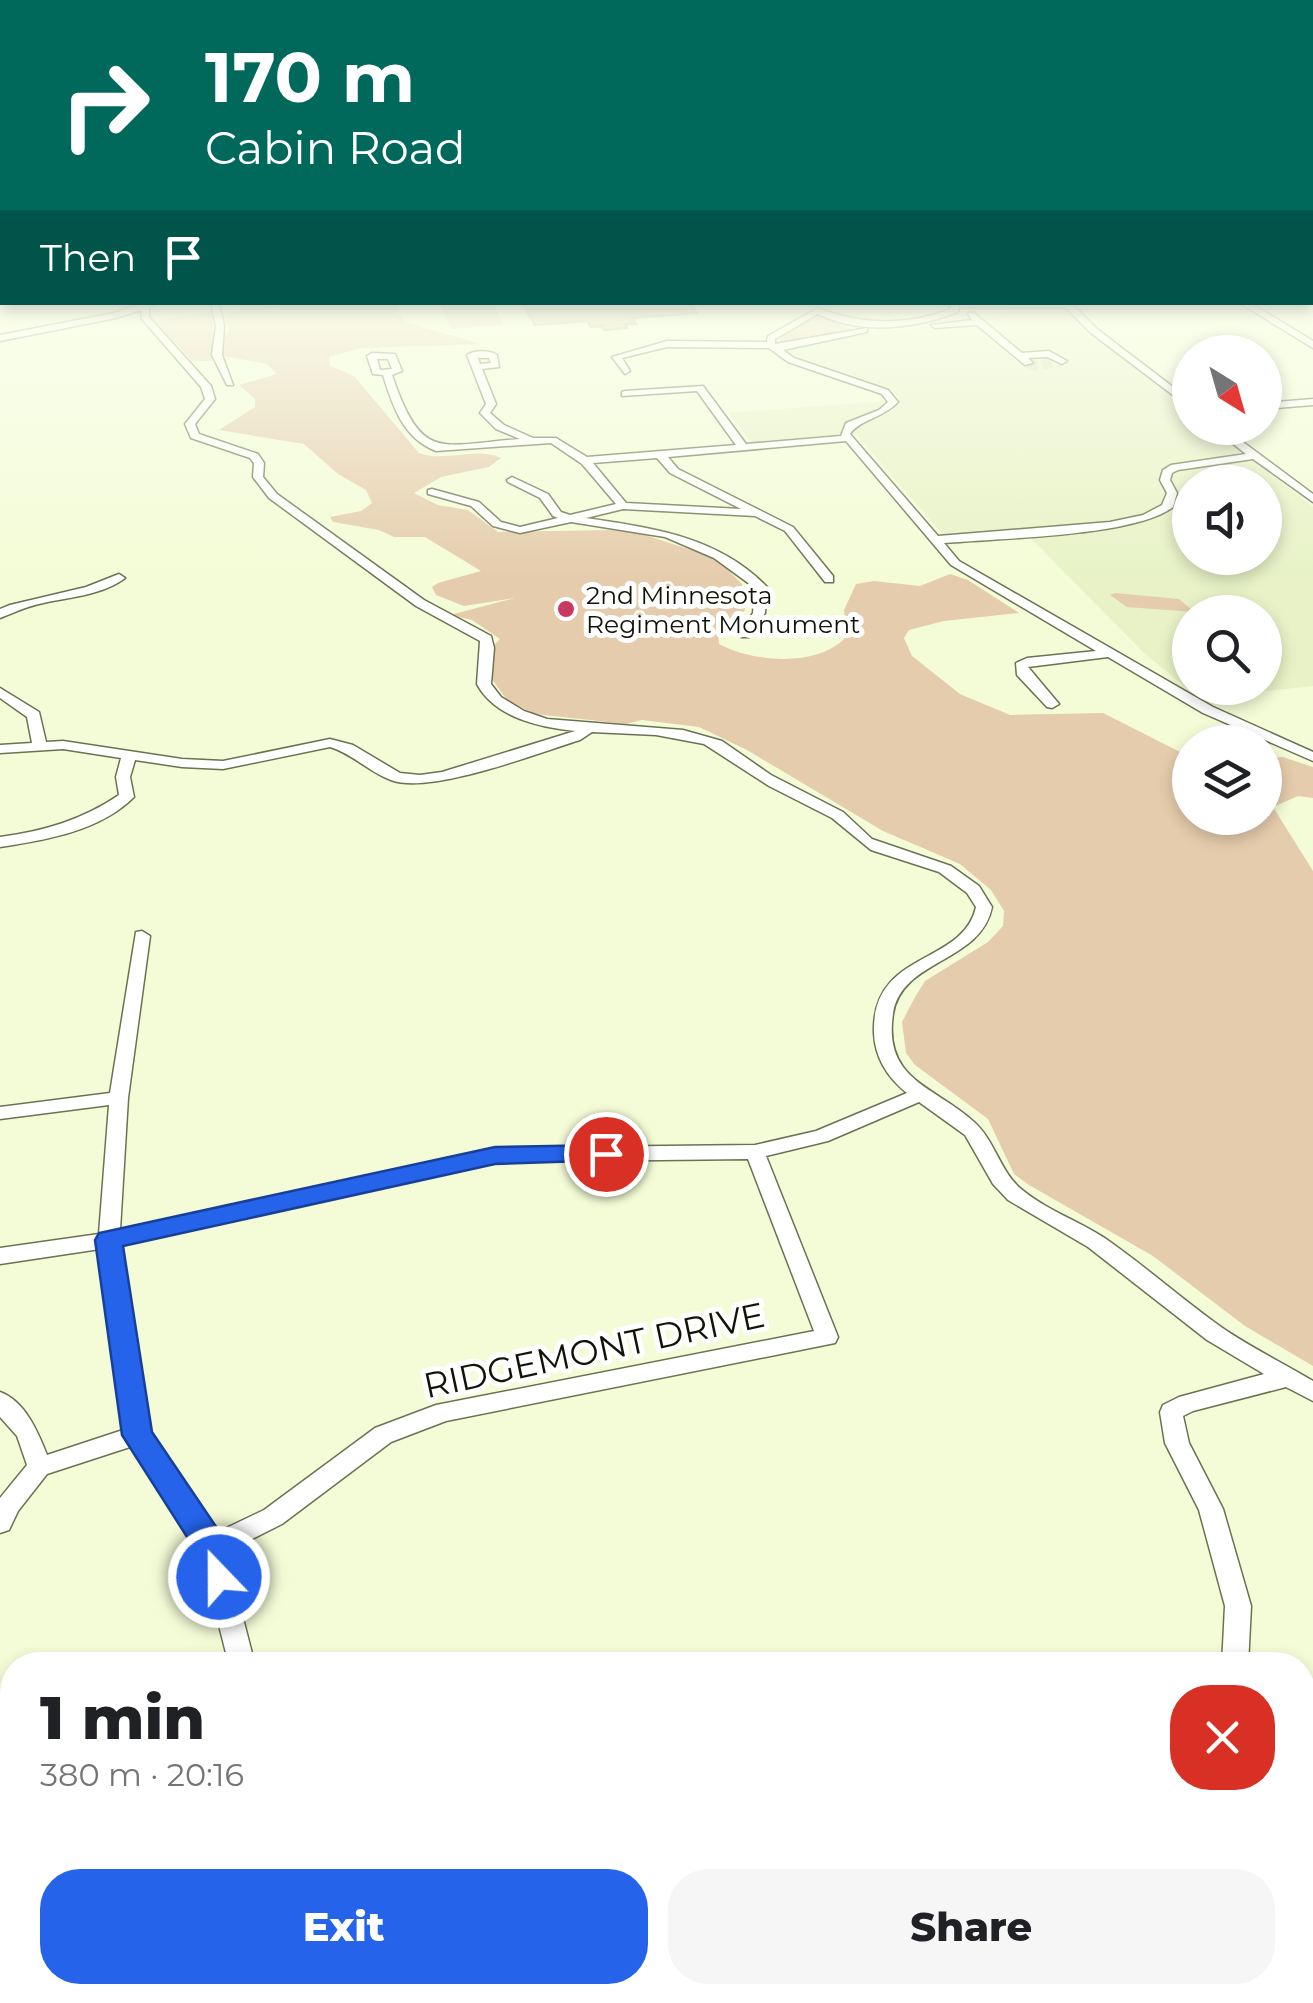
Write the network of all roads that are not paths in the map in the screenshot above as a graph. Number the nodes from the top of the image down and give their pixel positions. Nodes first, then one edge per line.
1 (207, 389) edge
2 (393, 389) edge
3 (486, 389) edge
4 (682, 389) edge
5 (701, 389) edge
6 (878, 389) edge
7 (625, 394) dead end
8 (1312, 403) edge
9 (1282, 405) edge
10 (848, 438) junction
11 (533, 441) junction
12 (1240, 445) edge
13 (744, 447) junction
14 (659, 453) junction
15 (1254, 456) junction
16 (582, 460) junction
17 (512, 480) dead end
18 (432, 492) dead end
19 (1313, 499) edge
20 (732, 500) junction
21 (623, 506) junction
22 (703, 508) junction
23 (756, 512) junction
24 (569, 518) junction
25 (936, 540) junction
26 (119, 578) dead end
27 (830, 579) dead end
28 (0, 614) edge
29 (745, 634) dead end
30 (1109, 653) junction
31 (0, 692) edge
32 (1052, 704) dead end
33 (591, 726) junction
34 (39, 744) junction
35 (0, 749) edge
36 (130, 755) junction
37 (1313, 757) edge
38 (0, 842) edge
39 (142, 936) dead end
40 (920, 1095) junction
41 (119, 1098) junction
42 (0, 1112) edge
43 (755, 1152) junction
44 (109, 1240) junction
45 (0, 1256) edge
46 (1289, 1377) junction
47 (1313, 1392) edge
48 (0, 1402) edge
49 (138, 1435) junction
50 (39, 1467) junction
51 (0, 1523) edge
52 (212, 1547) junction
53 (239, 1652) edge
54 (1236, 1652) edge

1 - 33 street
2 - 11 street
3 - 11 street
4 - 7 street
5 - 13 street
6 - 10 street
8 - 9 street
10 - 13 street
10 - 25 street
11 - 16 street
12 - 15 street
13 - 14 street
14 - 16 street
14 - 20 street
15 - 19 street
15 - 25 street
16 - 21 street
17 - 24 street
18 - 24 street
20 - 22 street
20 - 23 street
21 - 22 street
21 - 24 street
22 - 23 street
23 - 27 street
24 - 29 street
25 - 30 street
26 - 28 street
30 - 32 street
30 - 37 street
31 - 34 street
33 - 36 street
33 - 40 street
34 - 35 street
34 - 36 street
36 - 38 street
39 - 41 street
40 - 43 street
40 - 46 street
41 - 42 street
41 - 44 street
43 - 44 street
43 - 52 street, RIDGEMONT DRIVE
44 - 45 street
44 - 49 street
46 - 47 street
46 - 54 street
48 - 50 street
49 - 50 street
49 - 52 street
50 - 51 street
52 - 53 street

